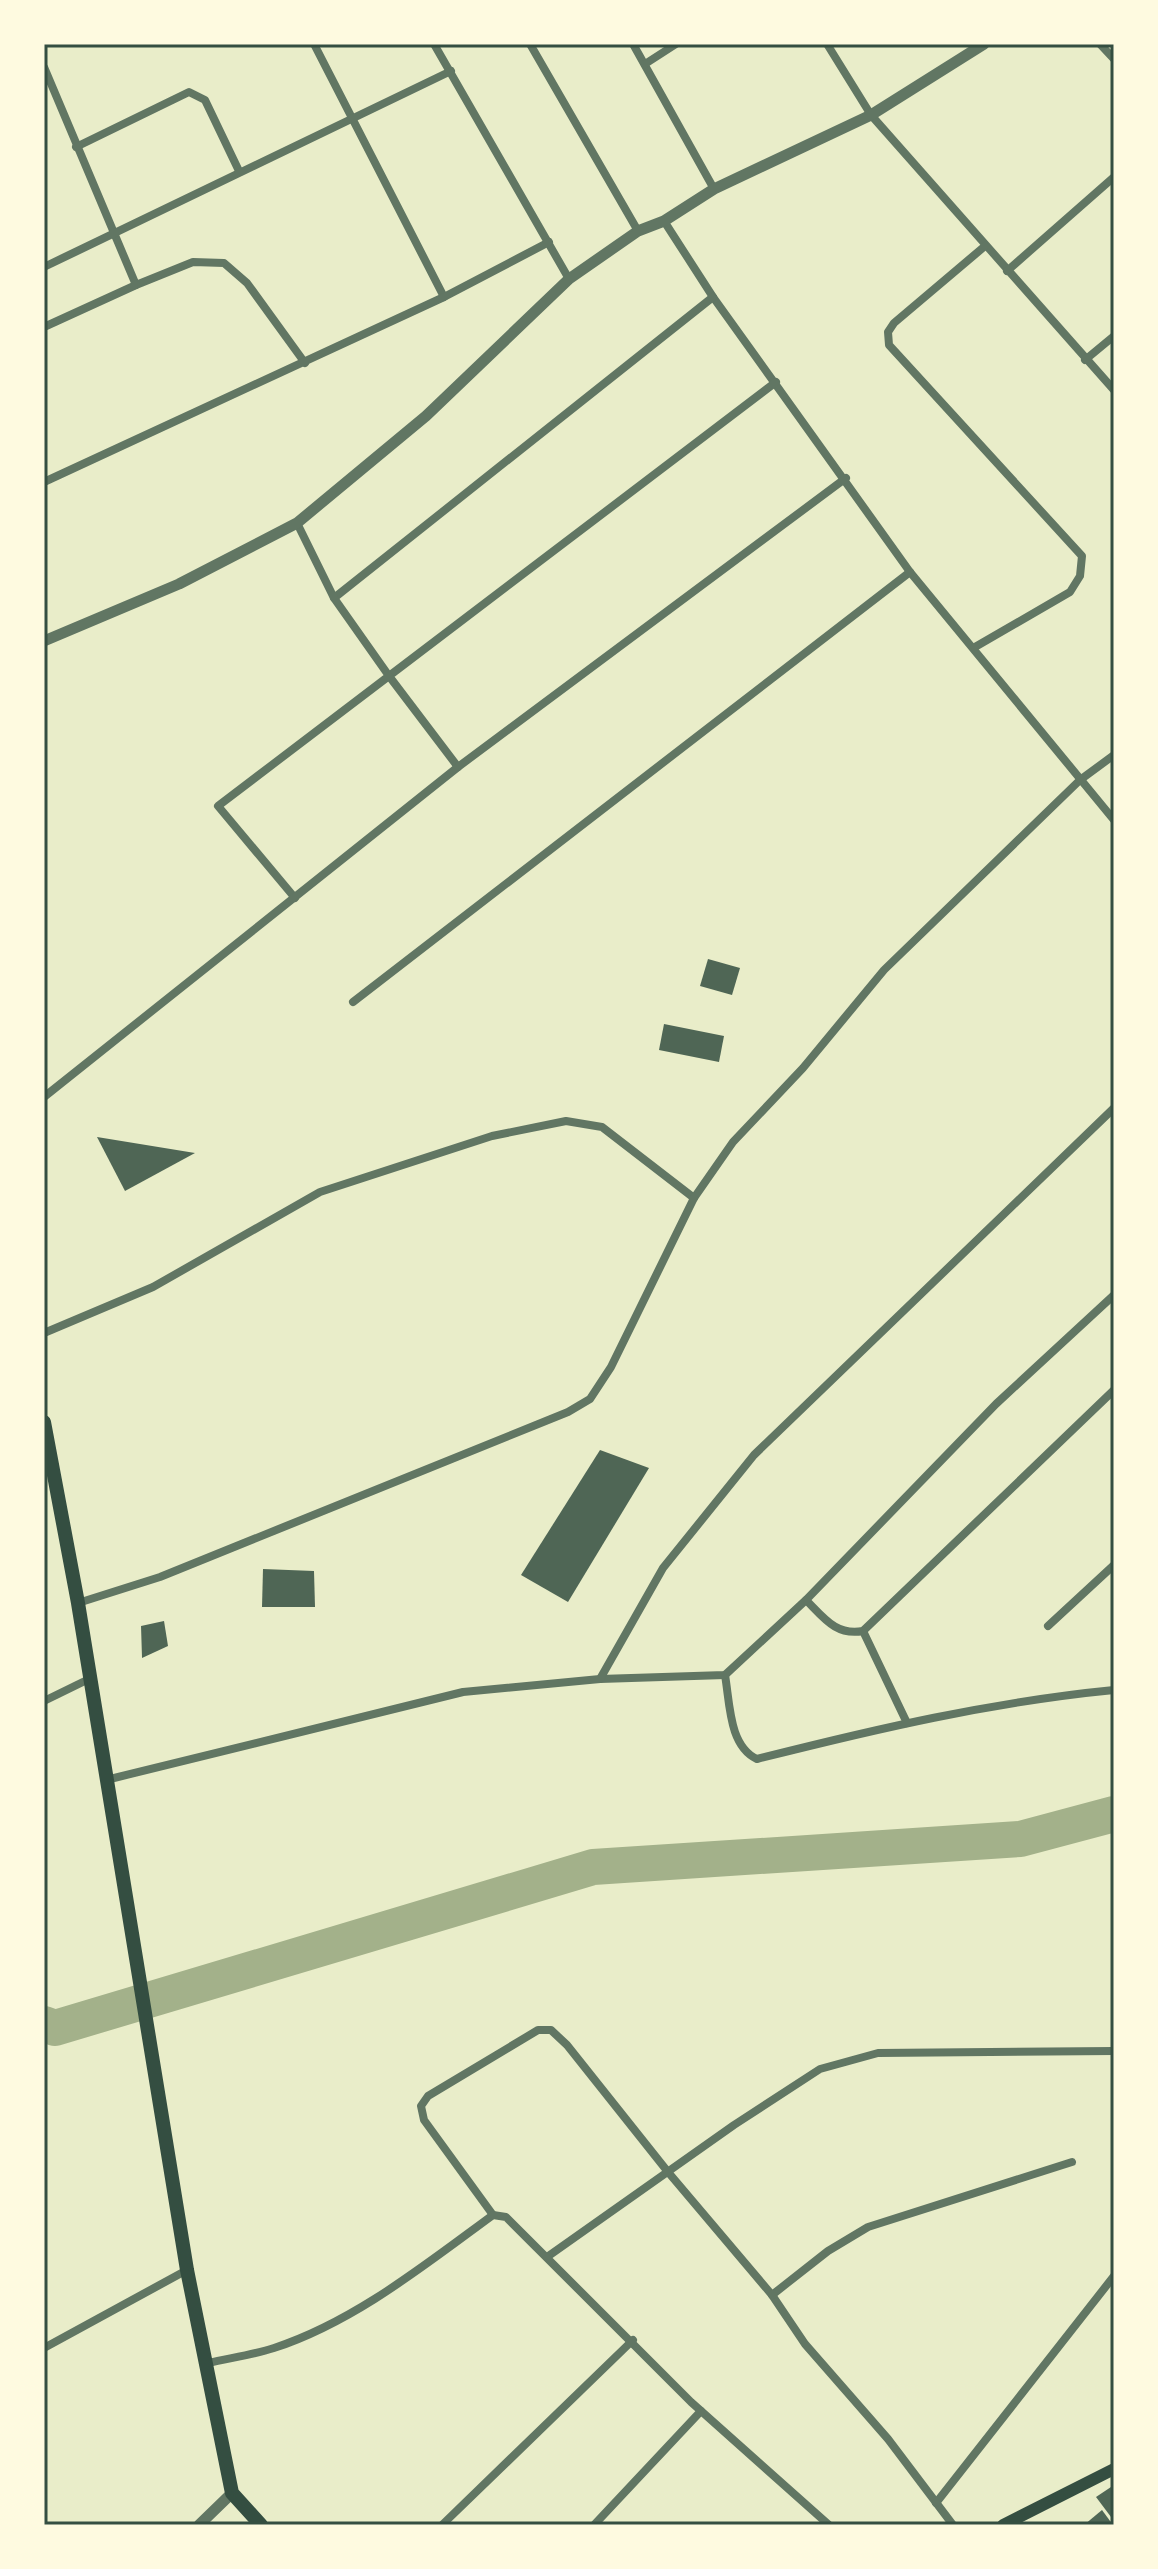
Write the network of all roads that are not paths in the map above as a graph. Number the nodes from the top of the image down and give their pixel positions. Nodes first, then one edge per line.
1 (314, 44) edge
2 (434, 44) edge
3 (530, 44) edge
4 (633, 44) edge
5 (676, 44) edge
6 (827, 44) edge
7 (984, 44) edge
8 (1100, 44) edge
9 (1114, 59) edge
10 (645, 64) junction
11 (44, 67) edge
12 (451, 71) junction
13 (871, 115) junction
14 (353, 118) junction
15 (76, 147) junction
16 (239, 171) junction
17 (1114, 177) edge
18 (714, 189) junction
19 (664, 221) junction
20 (638, 231) junction
21 (112, 234) junction
22 (549, 242) junction
23 (985, 246) junction
24 (44, 267) edge
25 (1007, 271) junction
26 (569, 279) junction
27 (136, 285) junction
28 (444, 297) junction
29 (713, 297) junction
30 (44, 327) edge
31 (1114, 336) edge
32 (1085, 360) junction
33 (305, 363) junction
34 (776, 382) junction
35 (1114, 390) edge
36 (846, 478) junction
37 (44, 482) edge
38 (297, 523) junction
39 (910, 572) junction
40 (334, 598) junction
41 (44, 641) edge
42 (975, 647) junction
43 (389, 676) junction
44 (1114, 755) edge
45 (458, 767) junction
46 (1080, 780) junction
47 (1114, 820) edge
48 (295, 898) junction
49 (353, 1002) dead end
50 (44, 1097) edge
51 (1113, 1111) edge
52 (694, 1198) junction
53 (1114, 1295) edge
54 (44, 1333) edge
55 (1114, 1390) edge
56 (44, 1422) edge
57 (1114, 1565) edge
58 (806, 1600) junction
59 (78, 1603) junction
60 (1048, 1626) dead end
61 (863, 1631) junction
62 (725, 1675) junction
63 (89, 1679) junction
64 (600, 1679) junction
65 (1114, 1690) edge
66 (44, 1701) edge
67 (907, 1723) junction
68 (105, 1781) junction
69 (1114, 2051) edge
70 (1072, 2162) dead end
71 (668, 2172) junction
72 (493, 2215) junction
73 (547, 2257) junction
74 (187, 2270) junction
75 (1114, 2276) edge
76 (772, 2295) junction
77 (633, 2340) junction
78 (44, 2348) edge
79 (208, 2363) junction
80 (701, 2411) junction
81 (1114, 2469) edge
82 (232, 2493) junction
83 (936, 2503) junction
84 (199, 2525) edge
85 (261, 2525) edge
86 (442, 2525) edge
87 (594, 2525) edge
88 (829, 2525) edge
89 (953, 2525) edge
90 (1003, 2525) edge

1 - 14 street
2 - 12 street
3 - 20 street
4 - 10 street
5 - 10 street
6 - 13 street
7 - 13 street
8 - 9 street
10 - 18 street
11 - 15 street
12 - 14 street
12 - 22 street
13 - 18 street
13 - 23 street
14 - 16 street
14 - 28 street
15 - 16 street
15 - 21 street
16 - 21 street
17 - 25 street
18 - 19 street
19 - 20 street
19 - 29 street
20 - 26 street
21 - 24 street
21 - 27 street
22 - 26 street
22 - 28 street
23 - 25 street
23 - 42 street
25 - 32 street
26 - 38 street
27 - 30 street
27 - 33 street
28 - 33 street
29 - 34 street
29 - 40 street
31 - 32 street
32 - 35 street
33 - 37 street
34 - 36 street
34 - 43 street
36 - 39 street
36 - 45 street
38 - 40 street
38 - 41 street
39 - 42 street
39 - 49 street
40 - 43 street
42 - 46 street
43 - 45 street
43 - 48 street
44 - 46 street
45 - 48 street
46 - 47 street
46 - 52 street
48 - 50 street
51 - 64 street
52 - 54 street
52 - 59 street
53 - 58 street
55 - 61 street
56 - 59 main road
57 - 60 street
58 - 61 street
58 - 62 street
59 - 63 main road
61 - 67 street
62 - 64 street
62 - 67 street
63 - 66 street
63 - 68 main road
64 - 68 street
65 - 67 street
68 - 74 main road
69 - 71 street
70 - 76 street
71 - 72 street
71 - 73 street
71 - 76 street
72 - 73 street
72 - 79 street
73 - 77 street
74 - 78 street
74 - 79 main road
75 - 83 street
76 - 83 street
77 - 80 street
77 - 86 street
79 - 82 main road
80 - 87 street
80 - 88 street
81 - 90 main road
82 - 84 street
82 - 85 main road
83 - 89 street

